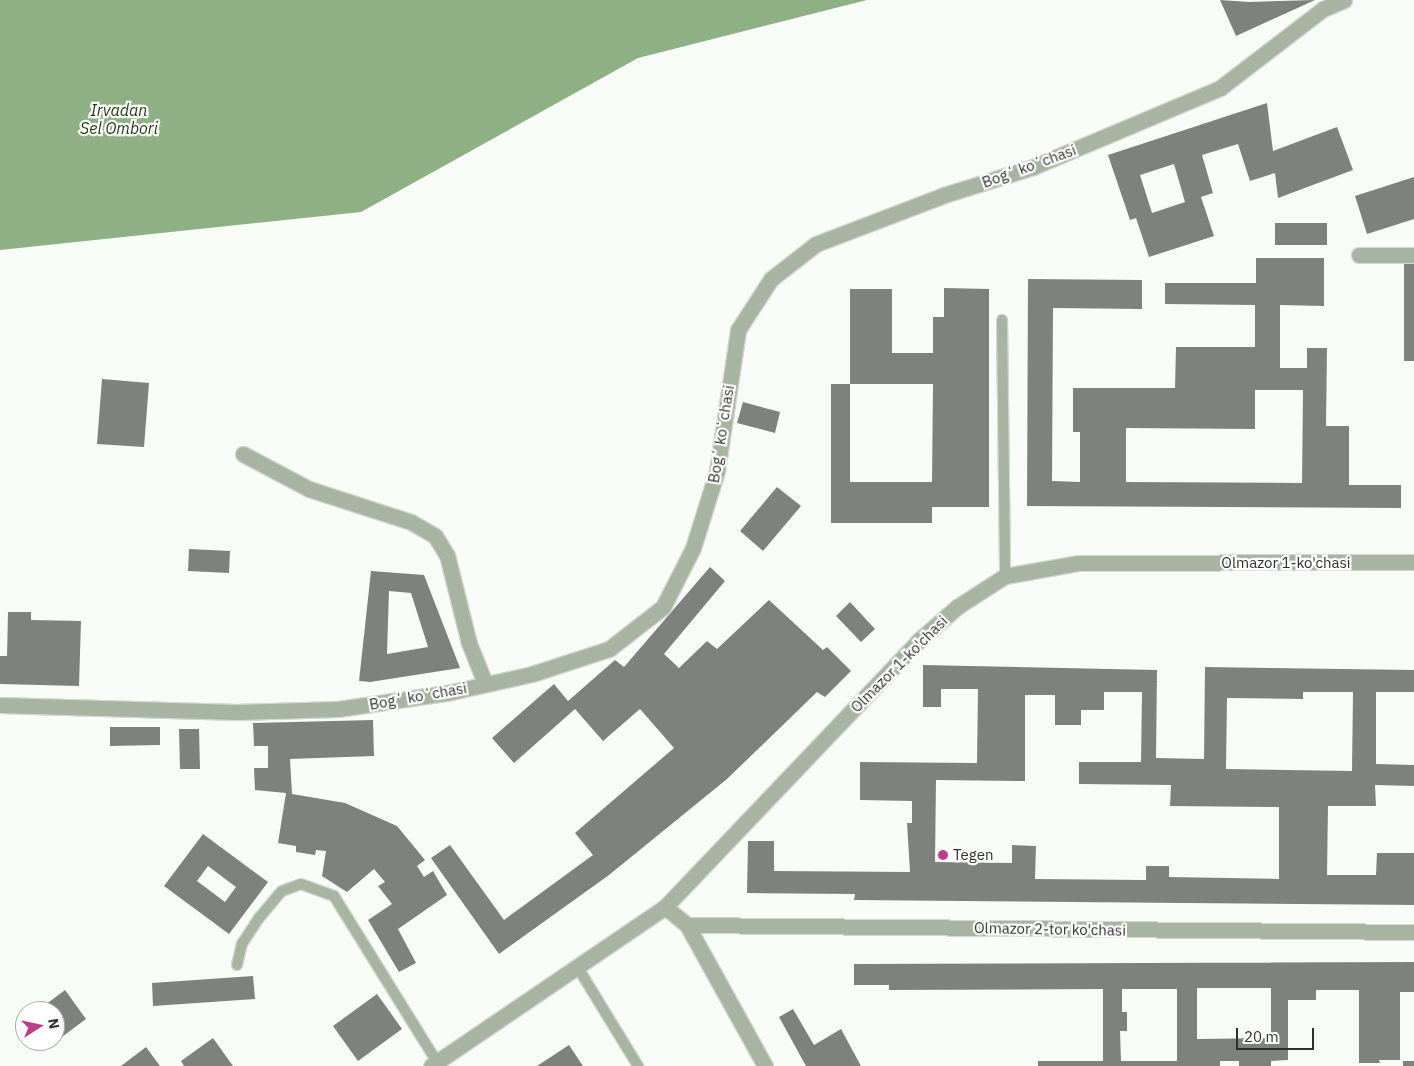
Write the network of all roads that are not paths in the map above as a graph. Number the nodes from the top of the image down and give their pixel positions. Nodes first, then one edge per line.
1 (1344, 0) edge
2 (1359, 255) dead end
3 (1414, 256) edge
4 (1002, 320) dead end
5 (243, 454) dead end
6 (1414, 562) edge
7 (1005, 576) junction
8 (485, 683) junction
9 (0, 704) edge
10 (665, 907) junction
11 (687, 925) junction
12 (1414, 932) edge
13 (237, 965) dead end
14 (578, 968) junction
15 (434, 1064) edge
16 (638, 1066) edge
17 (765, 1066) edge

1 - 8 street, Bogʻ koʻchasi
2 - 3 street
4 - 7 lane
5 - 8 street
6 - 7 street, Olmazor 1-ko'chasi
7 - 10 street, Olmazor 1-ko'chasi
8 - 9 street, Bogʻ koʻchasi
10 - 11 street
10 - 14 street, Olmazor 1-ko'chasi
11 - 12 street, Olmazor 2-tor ko'chasi
11 - 17 street
13 - 15 lane
14 - 15 street, Olmazor 1-ko'chasi
14 - 16 lane

